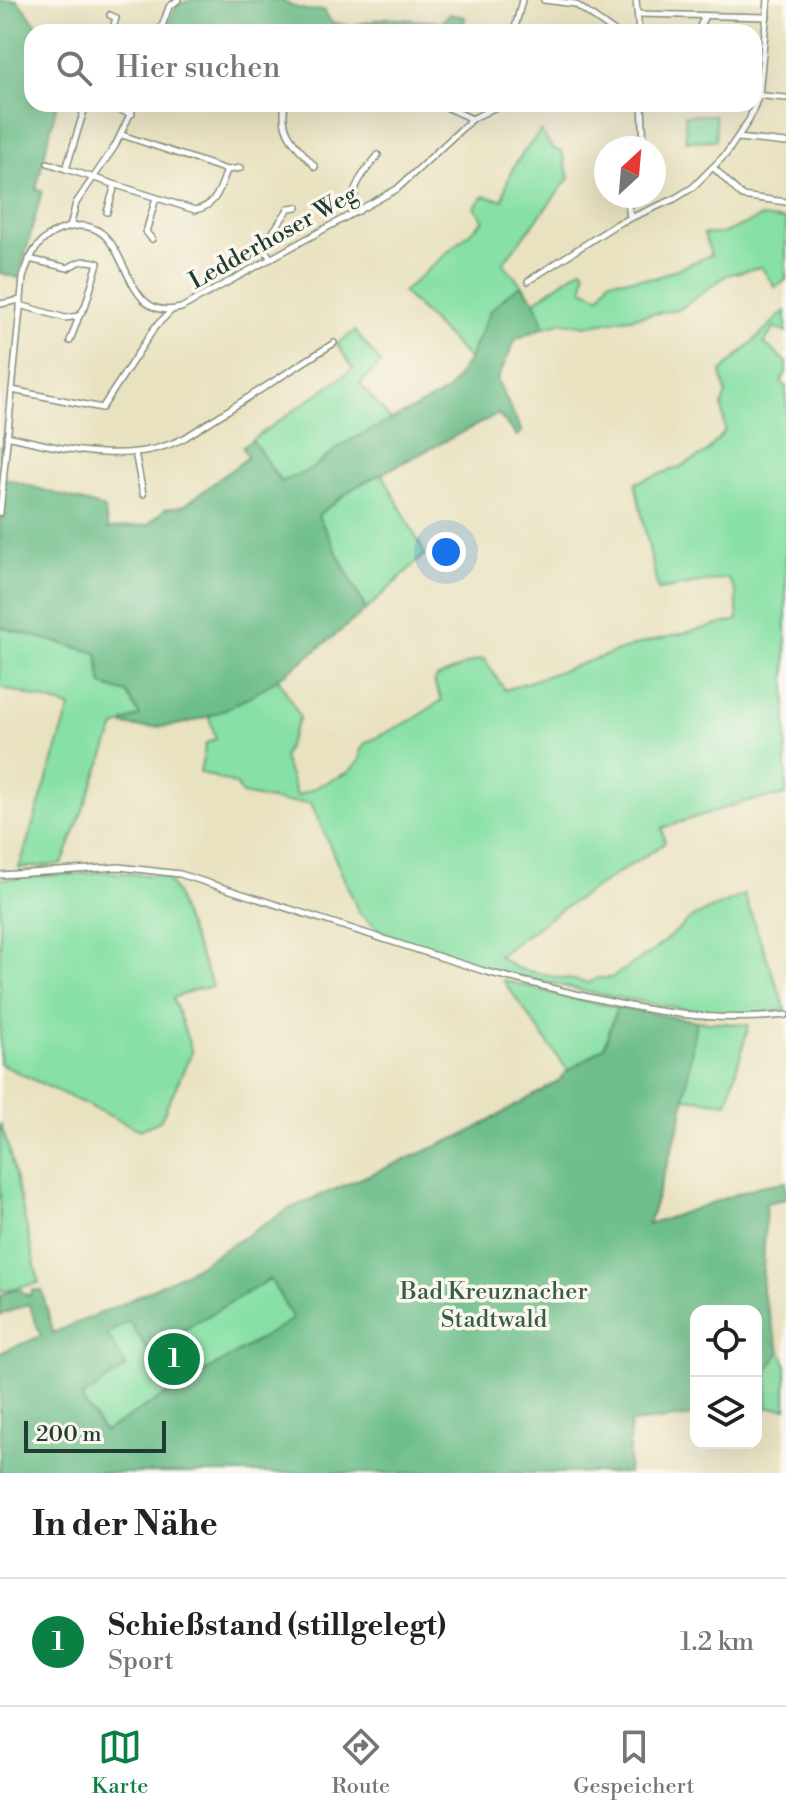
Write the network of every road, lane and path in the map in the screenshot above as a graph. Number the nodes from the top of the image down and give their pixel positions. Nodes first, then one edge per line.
1 (178, 0) edge
2 (522, 0) edge
3 (544, 0) edge
4 (636, 0) edge
5 (768, 0) edge
6 (638, 14) junction
7 (110, 15) dead end
8 (705, 16) junction
9 (767, 17) junction
10 (114, 24) edge
11 (163, 24) edge
12 (516, 24) edge
13 (604, 24) edge
14 (639, 24) edge
15 (701, 24) edge
16 (763, 54) joint
17 (762, 61) edge
18 (762, 96) edge
19 (786, 98) edge
20 (84, 112) edge
21 (125, 112) edge
22 (284, 112) edge
23 (457, 112) edge
24 (486, 112) edge
25 (642, 112) edge
26 (749, 112) edge
27 (132, 114) joint
28 (472, 119) junction
29 (122, 135) junction
30 (643, 136) edge
31 (738, 138) junction
32 (786, 143) edge
33 (378, 155) dead end
34 (48, 163) dead end
35 (315, 167) dead end
36 (241, 168) dead end
37 (714, 168) junction
38 (66, 169) junction
39 (227, 170) junction
40 (93, 177) junction
41 (115, 185) junction
42 (156, 198) junction
43 (786, 202) edge
44 (297, 207) dead end
45 (629, 208) edge
46 (359, 211) junction
47 (107, 212) dead end
48 (630, 218) junction
49 (70, 227) junction
50 (152, 239) dead end
51 (29, 259) junction
52 (271, 259) junction
53 (528, 281) dead end
54 (21, 303) junction
55 (0, 304) edge
56 (172, 310) junction
57 (79, 316) junction
58 (70, 341) dead end
59 (334, 343) dead end
60 (12, 390) junction
61 (0, 405) edge
62 (10, 406) junction
63 (7, 436) junction
64 (135, 452) junction
65 (143, 494) dead end
66 (0, 513) edge
67 (0, 875) edge
68 (786, 1015) edge

1 - 11 street
2 - 12 street
3 - 13 street
4 - 6 street
5 - 9 street
6 - 8 street
6 - 14 street
7 - 10 street
8 - 9 street
8 - 15 street
9 - 16 street
16 - 17 street
18 - 19 street
20 - 38 street
21 - 27 street
22 - 35 street
23 - 28 street
24 - 28 street, Ledderhoser Weg
25 - 30 street
26 - 31 street
27 - 29 street
28 - 46 street, Ledderhoser Weg
29 - 39 street
29 - 40 street
31 - 32 street
31 - 37 street
33 - 46 street
34 - 38 street
36 - 39 street
37 - 43 street
37 - 48 street
38 - 40 street
39 - 42 street
40 - 41 street
40 - 49 street
41 - 42 street
41 - 47 street
42 - 50 street
44 - 52 street
45 - 48 street
46 - 52 street, Ledderhoser Weg
48 - 53 street
49 - 51 street
49 - 56 street, Ledderhoser Weg
51 - 54 street
51 - 57 street
52 - 56 street, Ledderhoser Weg
54 - 55 street
54 - 57 street
54 - 60 street
56 - 60 street
57 - 58 street
59 - 64 street
60 - 62 street
61 - 62 street
62 - 63 street
63 - 64 street
63 - 66 street
64 - 65 street
67 - 68 street

